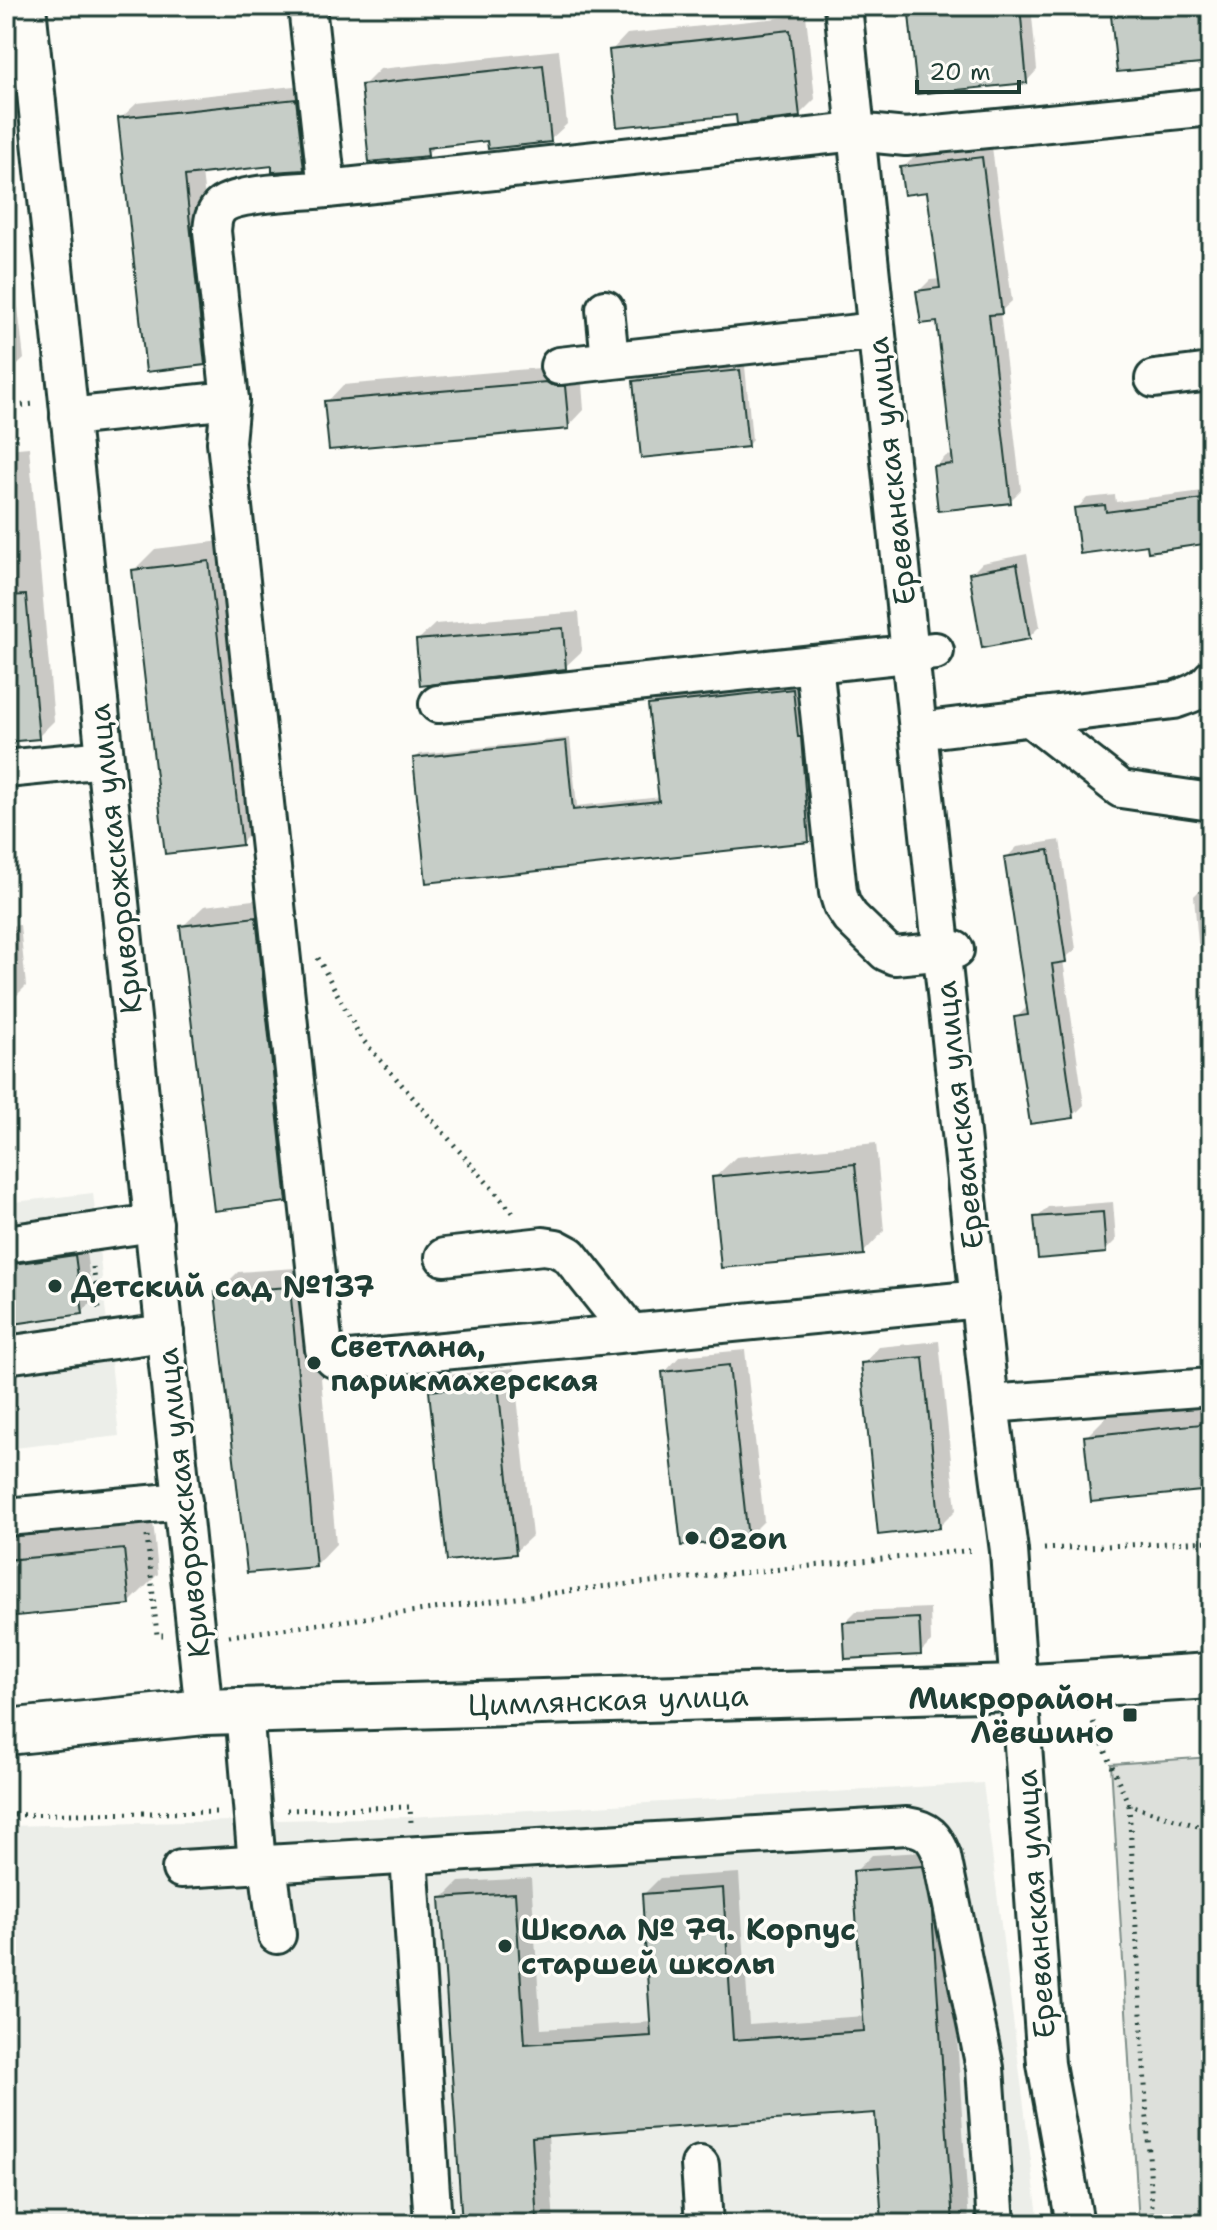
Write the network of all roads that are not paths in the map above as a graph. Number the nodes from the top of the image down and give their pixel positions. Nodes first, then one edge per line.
1 (27, 6) edge
2 (307, 6) edge
3 (843, 6) edge
4 (1211, 107) edge
5 (856, 132) junction
6 (327, 189) junction
7 (605, 309) dead end
8 (876, 331) junction
9 (610, 360) junction
10 (559, 366) dead end
11 (1211, 372) edge
12 (1154, 379) dead end
13 (230, 400) junction
14 (69, 417) junction
15 (922, 652) junction
16 (814, 664) junction
17 (1211, 679) edge
18 (438, 704) dead end
19 (1029, 717) junction
20 (918, 731) junction
21 (105, 759) junction
22 (6, 769) edge
23 (1211, 802) edge
24 (948, 951) junction
25 (154, 1223) junction
26 (6, 1244) edge
27 (444, 1257) dead end
28 (980, 1299) junction
29 (165, 1333) junction
30 (631, 1333) junction
31 (6, 1355) edge
32 (1211, 1387) edge
33 (990, 1404) junction
34 (183, 1501) junction
35 (6, 1517) edge
36 (1211, 1676) edge
37 (1017, 1688) junction
38 (224, 1711) junction
39 (6, 1732) edge
40 (409, 1856) junction
41 (262, 1864) junction
42 (181, 1869) dead end
43 (277, 1935) dead end
44 (700, 2165) dead end
45 (433, 2224) edge
46 (704, 2224) edge
47 (996, 2224) edge
48 (1075, 2224) edge

1 - 14 street, Криворожская улица
2 - 6 street
3 - 5 street, Ереванская улица
4 - 5 street
5 - 6 street
5 - 8 street, Ереванская улица
6 - 13 street
7 - 9 street
8 - 9 street
8 - 15 street, Ереванская улица
9 - 10 street
11 - 12 street
13 - 14 street
13 - 30 street
14 - 21 street, Криворожская улица
15 - 16 street
15 - 20 street, Ереванская улица
16 - 18 street
16 - 24 street
17 - 19 street
19 - 20 street
19 - 23 street
20 - 24 street, Ереванская улица
21 - 22 street
21 - 25 street, Криворожская улица
24 - 28 street, Ереванская улица
25 - 26 street
25 - 29 street, Криворожская улица
27 - 30 street
28 - 30 street
28 - 33 street, Ереванская улица
29 - 31 street
29 - 34 street, Криворожская улица
32 - 33 street
33 - 37 street, Ереванская улица
34 - 35 street
34 - 38 street, Криворожская улица
36 - 37 main road, Цимлянская улица
37 - 38 main road, Цимлянская улица
37 - 48 street, Ереванская улица
38 - 39 main road, Цимлянская улица
38 - 41 street, Криворожская улица
40 - 41 street
40 - 45 street
40 - 47 street
41 - 42 street
41 - 43 street, Криворожская улица
44 - 46 street

